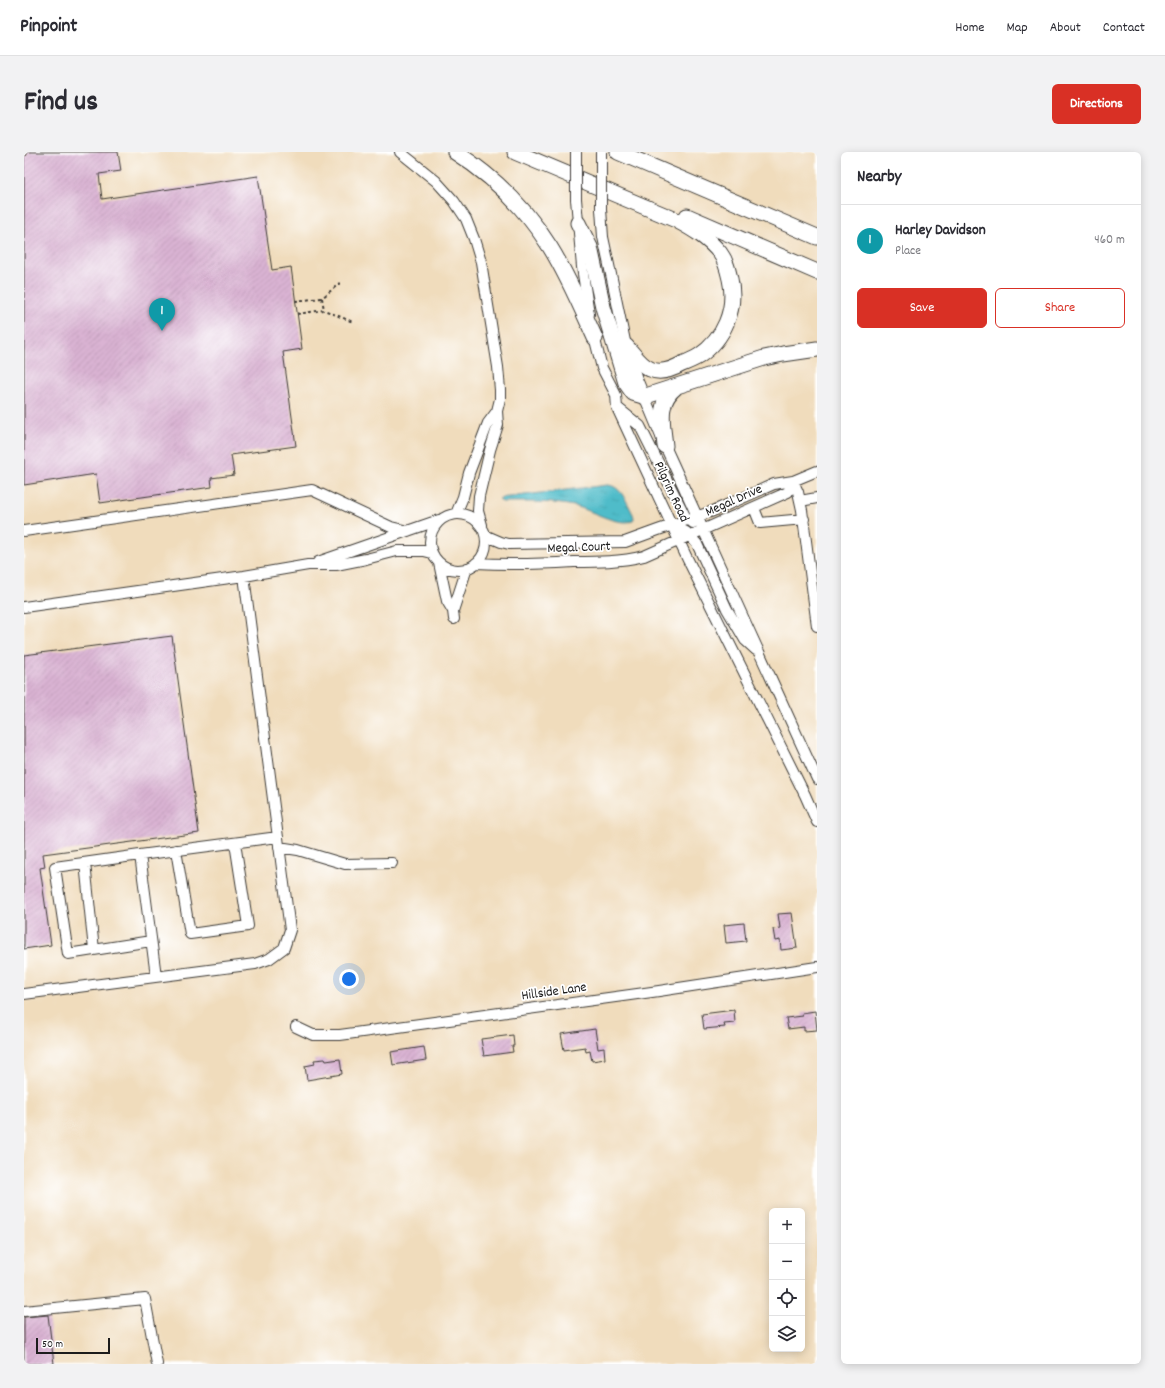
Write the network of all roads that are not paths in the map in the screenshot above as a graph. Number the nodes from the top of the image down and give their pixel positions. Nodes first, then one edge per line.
1 (400, 152) edge
2 (456, 152) edge
3 (515, 152) edge
4 (535, 152) edge
5 (576, 152) edge
6 (601, 152) edge
7 (618, 152) edge
8 (642, 152) edge
9 (578, 223) junction
10 (817, 227) edge
11 (817, 237) edge
12 (817, 272) edge
13 (595, 338) junction
14 (626, 346) junction
15 (817, 349) edge
16 (676, 387) junction
17 (643, 396) junction
18 (617, 408) junction
19 (497, 411) junction
20 (665, 446) junction
21 (817, 470) edge
22 (793, 481) junction
23 (817, 498) edge
24 (800, 501) junction
25 (754, 508) junction
26 (456, 514) junction
27 (692, 518) junction
28 (804, 519) junction
29 (440, 520) junction
30 (482, 525) junction
31 (672, 525) junction
32 (703, 530) junction
33 (24, 531) edge
34 (408, 531) junction
35 (487, 536) junction
36 (691, 536) junction
37 (679, 541) junction
38 (432, 553) junction
39 (439, 563) junction
40 (308, 565) junction
41 (472, 566) junction
42 (244, 576) junction
43 (24, 607) edge
44 (817, 626) edge
45 (760, 654) junction
46 (817, 779) edge
47 (817, 822) edge
48 (279, 842) junction
49 (235, 843) junction
50 (176, 850) junction
51 (140, 855) junction
52 (85, 863) junction
53 (392, 863) dead end
54 (151, 942) junction
55 (94, 950) junction
56 (817, 967) edge
57 (156, 976) junction
58 (24, 994) edge
59 (296, 1027) dead end
60 (24, 1311) edge
61 (158, 1364) edge

1 - 19 street
2 - 13 highway
3 - 14 highway
4 - 12 highway
5 - 9 street, Pilgrim Road, bridge
6 - 14 street, Pilgrim Road, bridge
7 - 11 highway
8 - 10 highway
9 - 13 street, Pilgrim Road
9 - 17 highway
13 - 18 street, Pilgrim Road
14 - 17 street, Pilgrim Road
15 - 16 highway
16 - 17 highway
16 - 20 highway
17 - 20 street, Pilgrim Road
18 - 27 street
18 - 31 street, Pilgrim Road
19 - 26 street
19 - 30 street
20 - 27 street, Pilgrim Road
21 - 22 street, Megal Drive
22 - 24 street
22 - 25 street, Megal Drive
22 - 27 street, Megal Drive
23 - 24 street
24 - 28 street
25 - 28 street
25 - 32 street, Megal Drive
26 - 29 street
26 - 30 street
27 - 31 street, Megal Drive
27 - 32 street
28 - 44 street
29 - 34 street
29 - 38 street
30 - 35 street
31 - 35 street, Megal Court
31 - 36 street
31 - 37 street, Pilgrim Road
32 - 36 street, Megal Drive
32 - 45 street, Pilgrim Road
33 - 34 street
34 - 40 street
35 - 41 street
36 - 37 street, Megal Drive
36 - 45 street
37 - 41 street, Megal Court
37 - 47 street, Pilgrim Road
38 - 39 street
38 - 40 street
39 - 41 street
39 - 41 street
40 - 42 street
42 - 43 street
42 - 48 street
45 - 46 street, Pilgrim Road
48 - 49 street
48 - 53 street
48 - 57 street
49 - 50 street
49 - 50 street
50 - 51 street
51 - 52 street
51 - 54 street
52 - 55 street
52 - 55 street
54 - 55 street
54 - 57 street
56 - 59 street, Hillside Lane
57 - 58 street
60 - 61 street

